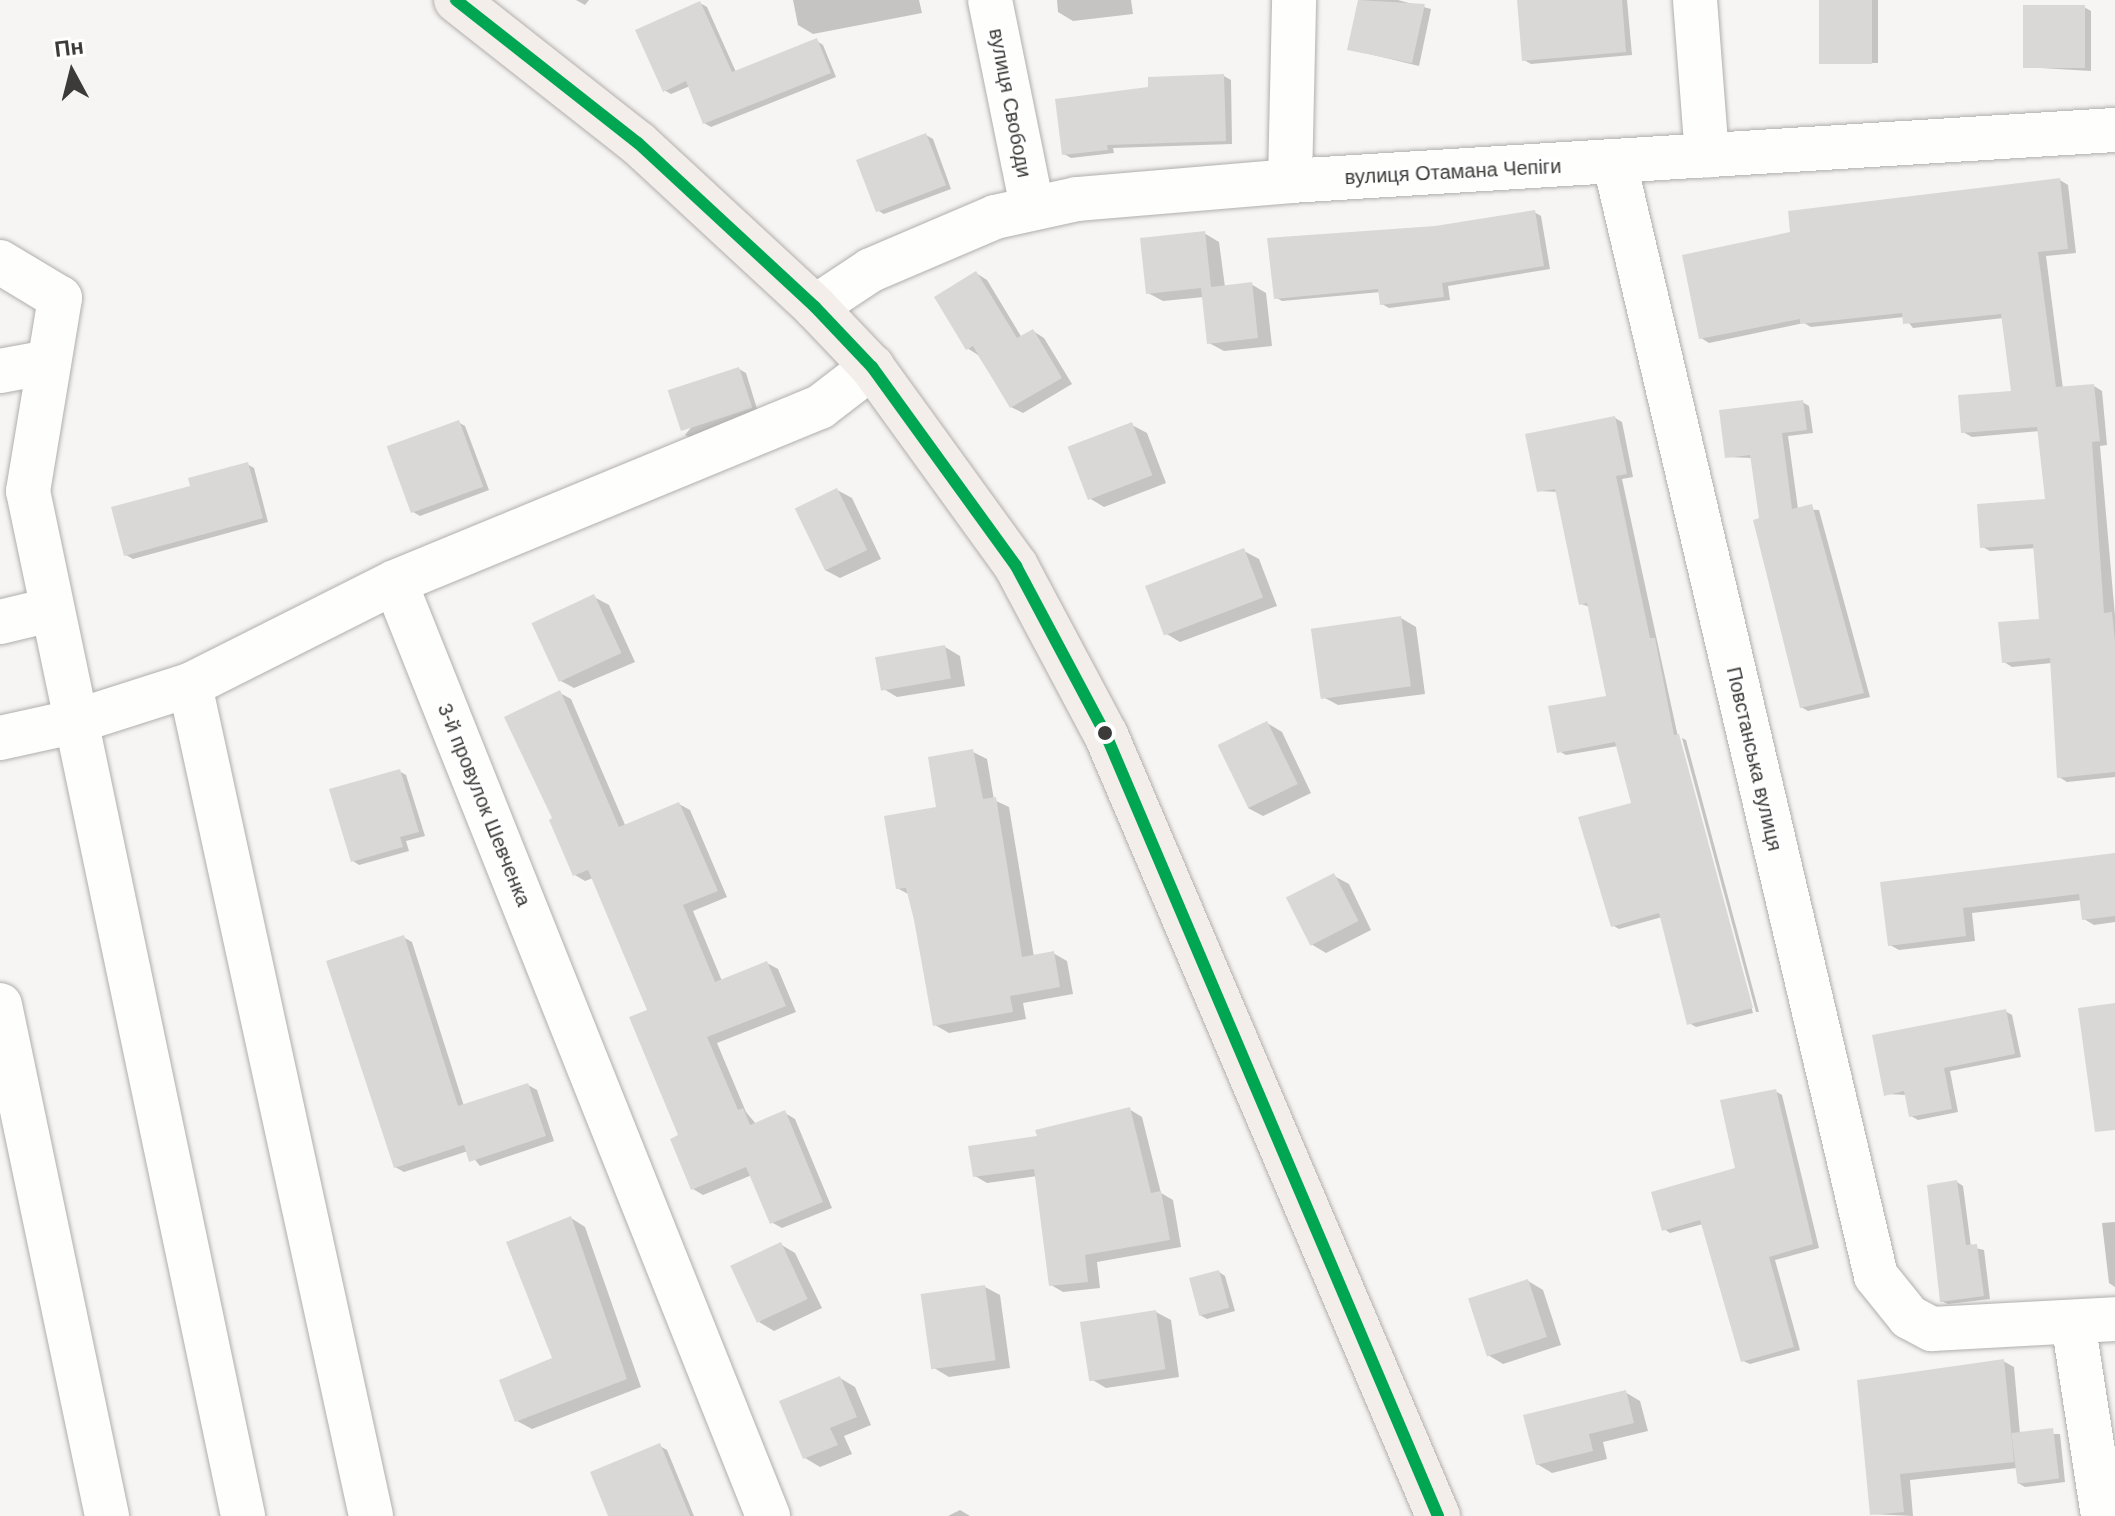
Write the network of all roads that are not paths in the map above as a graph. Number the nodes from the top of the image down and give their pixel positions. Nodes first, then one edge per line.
1 (456, 0) edge
2 (990, 0) edge
3 (1294, 0) edge
4 (1695, 0) edge
5 (2115, 130) edge
6 (1707, 156) junction
7 (1615, 164) junction
8 (1290, 181) junction
9 (1032, 206) junction
10 (0, 262) edge
11 (815, 307) junction
12 (49, 362) junction
13 (872, 367) junction
14 (0, 371) edge
15 (14, 494) edge
16 (395, 582) junction
17 (50, 610) junction
18 (0, 622) edge
19 (190, 685) junction
20 (77, 721) junction
21 (0, 738) edge
22 (0, 1005) edge
23 (2094, 1321) edge
24 (107, 1516) edge
25 (243, 1516) edge
26 (371, 1516) edge
27 (768, 1516) edge
28 (1438, 1516) edge
29 (2103, 1516) edge

1 - 11 main road
2 - 9 street, вулиця Свободи
3 - 8 street
4 - 6 street
5 - 6 street, вулиця Отамана Чепіги
6 - 7 street, вулиця Отамана Чепіги
7 - 8 street, вулиця Отамана Чепіги
7 - 23 street, Повстанська вулиця
8 - 9 street, вулиця Отамана Чепіги
9 - 11 street, вулиця Отамана Чепіги
10 - 12 street
11 - 13 main road
12 - 14 street
12 - 15 street
13 - 16 street
13 - 28 main road
15 - 17 street
16 - 19 street
16 - 27 street, 3-й провулок Шевченка
17 - 18 street
17 - 20 street
19 - 20 street
19 - 26 street
20 - 21 street
20 - 25 street
22 - 24 street
23 - 29 street

